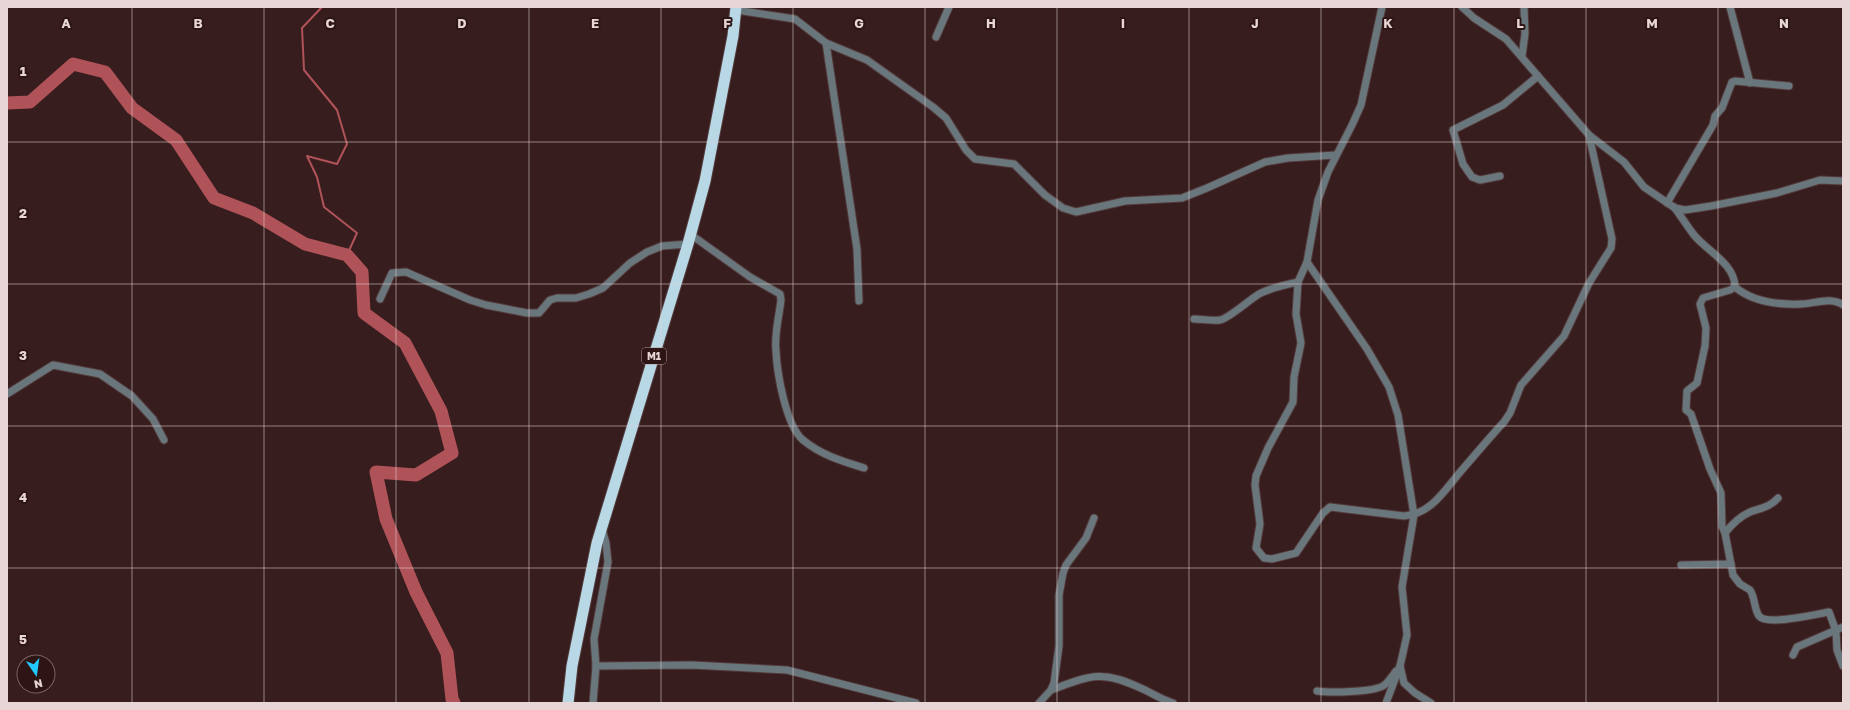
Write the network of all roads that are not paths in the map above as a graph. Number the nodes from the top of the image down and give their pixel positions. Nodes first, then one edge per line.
1 (949, 7) edge
2 (1382, 7) edge
3 (1462, 7) edge
4 (1524, 7) edge
5 (1730, 7) edge
6 (736, 8) edge
7 (936, 37) dead end
8 (826, 43) junction
9 (1522, 56) junction
10 (1538, 76) junction
11 (1750, 83) junction
12 (1789, 86) dead end
13 (1589, 135) junction
14 (1336, 155) junction
15 (1500, 176) dead end
16 (1843, 181) edge
17 (1667, 203) junction
18 (1674, 207) junction
19 (689, 239) junction
20 (1306, 262) junction
21 (1298, 282) junction
22 (1736, 287) junction
23 (380, 300) dead end
24 (859, 301) dead end
25 (1843, 305) edge
26 (1194, 319) dead end
27 (7, 394) edge
28 (164, 440) dead end
29 (864, 468) dead end
30 (1778, 498) dead end
31 (1414, 515) junction
32 (1094, 518) dead end
33 (602, 529) junction
34 (1725, 533) junction
35 (1731, 564) junction
36 (1681, 566) dead end
37 (1843, 627) edge
38 (1836, 631) junction
39 (1792, 655) dead end
40 (596, 666) junction
41 (1400, 666) junction
42 (1843, 666) edge
43 (1051, 690) junction
44 (1317, 691) dead end
45 (568, 703) edge
46 (593, 703) edge
47 (916, 703) edge
48 (1039, 703) edge
49 (1173, 703) edge
50 (1386, 703) edge
51 (1431, 703) edge

1 - 7 street
2 - 14 street
3 - 9 street
4 - 9 street
5 - 11 street
6 - 8 street
6 - 19 highway, M1
8 - 14 street
8 - 24 street
9 - 10 street
10 - 13 street
10 - 15 street
11 - 12 street
11 - 17 street
13 - 17 street
13 - 31 street
14 - 20 street
16 - 18 street
17 - 18 street
18 - 22 street
19 - 23 street
19 - 29 street
19 - 33 highway, M1
20 - 21 street
20 - 31 street
21 - 26 street
21 - 31 street
22 - 25 street
22 - 34 street
27 - 28 street
30 - 34 street
31 - 41 street
32 - 43 street
33 - 40 street
33 - 45 highway, M1
34 - 35 street
35 - 36 street
35 - 38 street
37 - 38 street
38 - 39 street
38 - 42 street
40 - 46 street
40 - 47 street
41 - 44 street
41 - 50 street
41 - 51 street
43 - 48 street
43 - 49 street

